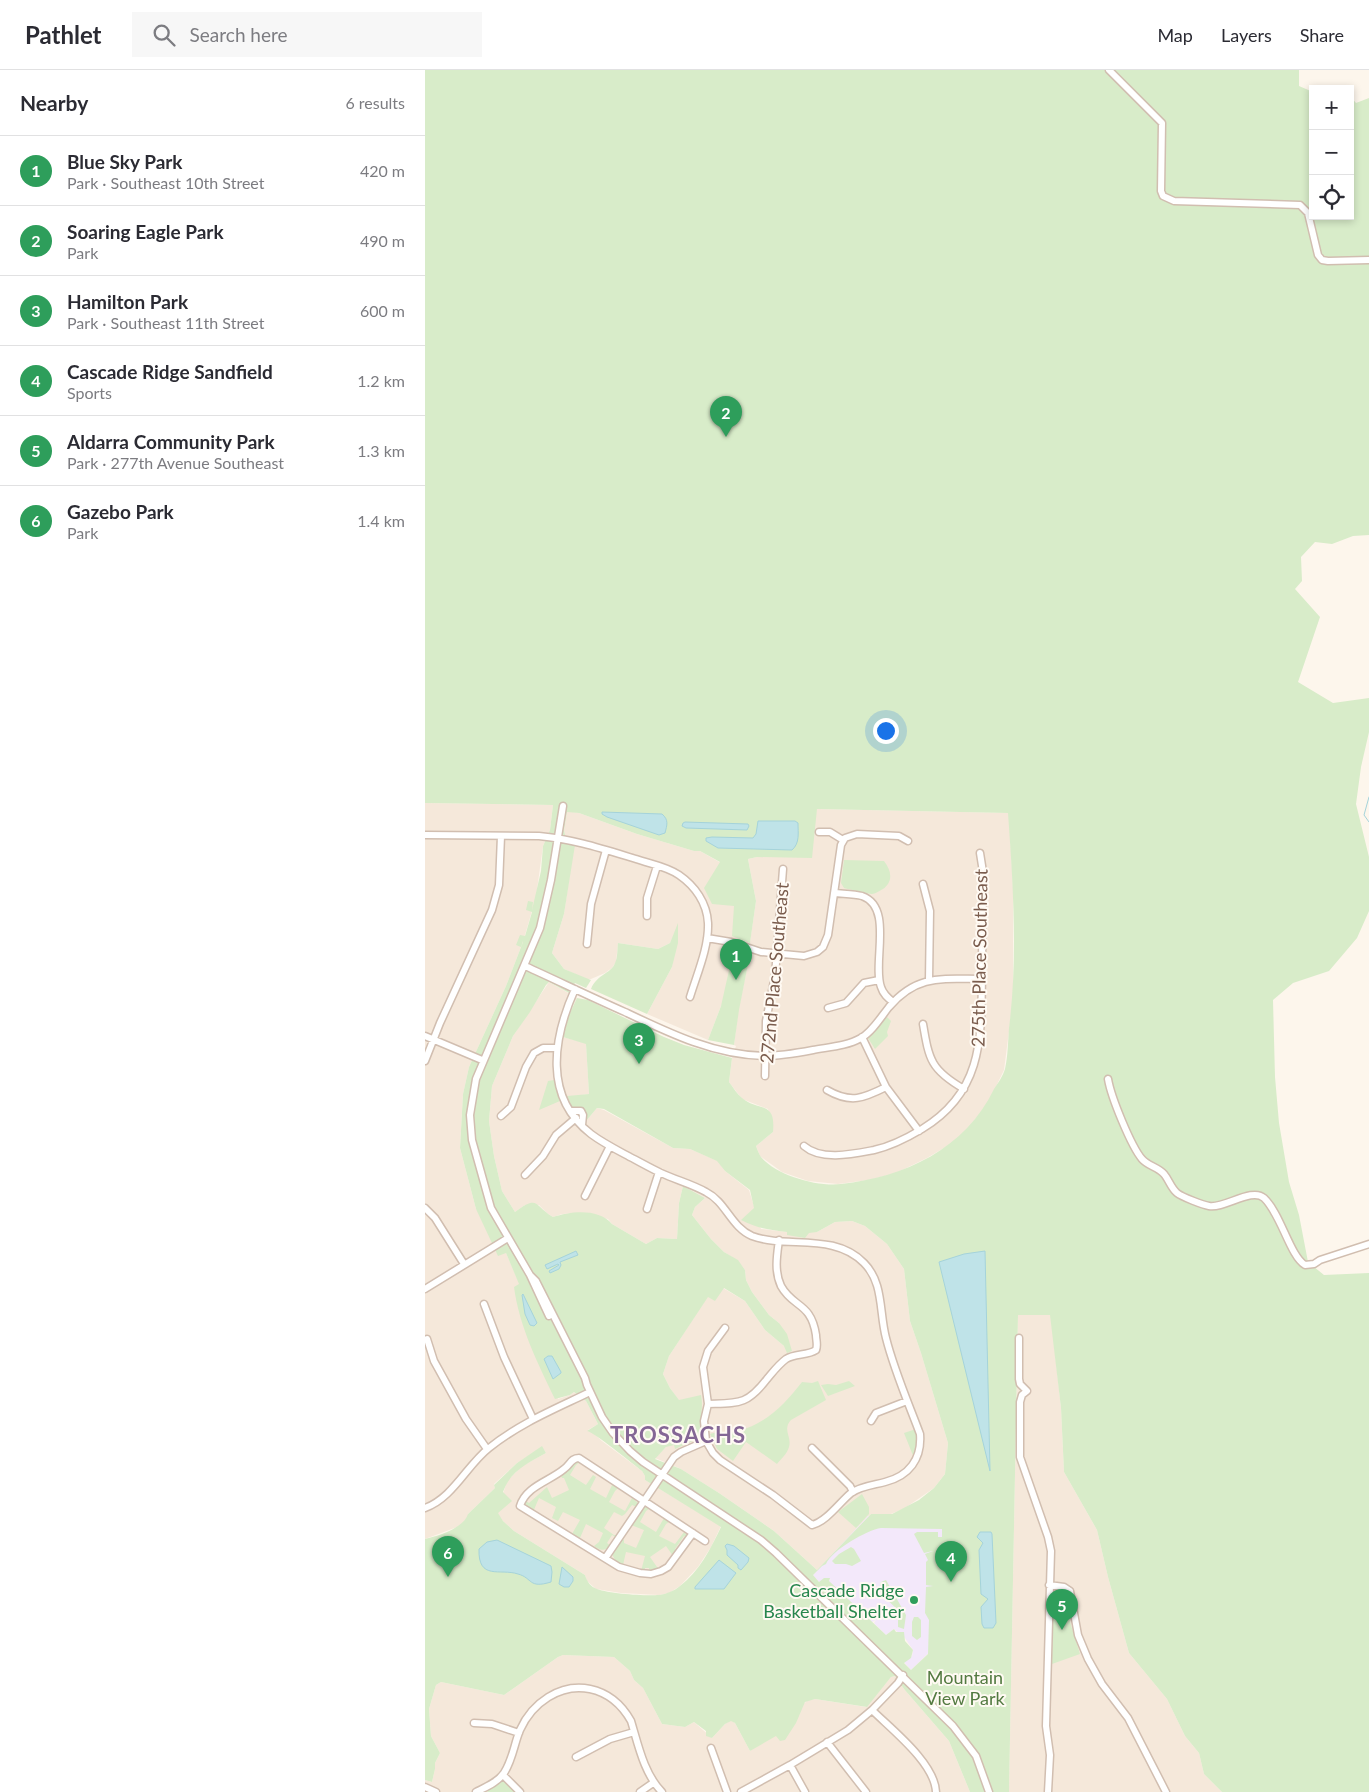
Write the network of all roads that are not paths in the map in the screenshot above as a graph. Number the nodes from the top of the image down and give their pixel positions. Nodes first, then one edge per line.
1 (1109, 70) edge
2 (1369, 260) edge
3 (563, 806) dead end
4 (819, 832) dead end
5 (425, 835) edge
6 (501, 836) junction
7 (557, 838) junction
8 (846, 838) junction
9 (907, 841) dead end
10 (605, 850) junction
11 (980, 853) dead end
12 (657, 866) junction
13 (783, 869) dead end
14 (923, 884) dead end
15 (835, 893) junction
16 (647, 916) dead end
17 (707, 938) junction
18 (587, 944) dead end
19 (777, 953) junction
20 (525, 966) junction
21 (982, 979) junction
22 (879, 980) junction
23 (929, 980) junction
24 (575, 989) junction
25 (690, 997) dead end
26 (893, 1002) junction
27 (828, 1008) dead end
28 (923, 1024) dead end
29 (425, 1036) edge
30 (862, 1037) junction
31 (433, 1039) junction
32 (557, 1048) junction
33 (766, 1056) junction
34 (483, 1060) junction
35 (425, 1061) edge
36 (765, 1076) dead end
37 (1108, 1079) dead end
38 (886, 1087) junction
39 (964, 1089) junction
40 (827, 1090) dead end
41 (571, 1111) junction
42 (501, 1116) dead end
43 (575, 1118) junction
44 (582, 1125) junction
45 (919, 1131) junction
46 (610, 1146) junction
47 (804, 1146) dead end
48 (659, 1172) junction
49 (525, 1175) dead end
50 (585, 1196) dead end
51 (425, 1208) edge
52 (647, 1208) dead end
53 (508, 1238) junction
54 (779, 1240) junction
55 (1369, 1244) edge
56 (464, 1264) junction
57 (425, 1289) edge
58 (484, 1304) dead end
59 (725, 1328) dead end
60 (1019, 1338) dead end
61 (427, 1339) dead end
62 (590, 1392) junction
63 (907, 1401) junction
64 (709, 1404) junction
65 (533, 1419) junction
66 (871, 1421) dead end
67 (706, 1441) junction
68 (812, 1448) dead end
69 (487, 1449) junction
70 (662, 1475) junction
71 (853, 1492) junction
72 (643, 1501) junction
73 (425, 1508) edge
74 (693, 1534) junction
75 (705, 1541) dead end
76 (606, 1558) junction
77 (1049, 1586) junction
78 (903, 1676) junction
79 (872, 1710) junction
80 (473, 1724) dead end
81 (634, 1732) junction
82 (519, 1733) junction
83 (827, 1742) junction
84 (711, 1748) dead end
85 (576, 1757) dead end
86 (790, 1765) junction
87 (503, 1775) junction
88 (653, 1783) junction
89 (425, 1787) edge
90 (437, 1792) edge
91 (476, 1792) edge
92 (520, 1792) edge
93 (640, 1792) edge
94 (662, 1792) edge
95 (727, 1792) edge
96 (741, 1792) edge
97 (805, 1792) edge
98 (866, 1792) edge
99 (936, 1792) edge
100 (989, 1792) edge
101 (1048, 1792) edge
102 (1166, 1792) edge

1 - 2 street
3 - 7 street
4 - 8 street
5 - 6 street
6 - 7 street
6 - 31 street
7 - 10 street
7 - 20 street
8 - 9 street
8 - 15 street
10 - 12 street
10 - 18 street
11 - 21 street, 275th Place Southeast
12 - 16 street
12 - 17 street
13 - 19 street, 272nd Place Southeast
14 - 23 street
15 - 19 street
15 - 22 street
17 - 19 street
17 - 25 street
19 - 33 street, 272nd Place Southeast
20 - 24 street
20 - 34 street
21 - 23 street
21 - 39 street, 275th Place Southeast
22 - 26 street
22 - 27 street
23 - 26 street
24 - 32 street
24 - 33 street
26 - 30 street
28 - 39 street
29 - 31 street
30 - 33 street
30 - 38 street
31 - 34 street
31 - 35 street
32 - 41 street
32 - 42 street
33 - 36 street, 272nd Place Southeast
34 - 53 street
37 - 55 street
38 - 40 street
38 - 45 street
39 - 45 street, 275th Place Southeast
41 - 43 street
41 - 44 street
43 - 44 street
43 - 49 street
44 - 46 street
45 - 47 street, 275th Place Southeast
46 - 48 street
46 - 50 street
48 - 52 street
48 - 54 street
51 - 56 street
53 - 56 street
53 - 62 street
54 - 63 street
54 - 64 street
56 - 57 street
58 - 65 street
59 - 64 street
60 - 77 street
61 - 69 street
62 - 65 street
62 - 70 street
63 - 66 street
63 - 71 street
64 - 67 street
65 - 69 street
67 - 70 street
67 - 71 street
68 - 71 street
69 - 73 street
70 - 72 street
70 - 78 street
72 - 74 street
72 - 76 street
72 - 76 street
74 - 75 street
74 - 76 street
77 - 101 street
77 - 102 street
78 - 79 street
78 - 100 street
79 - 83 street
79 - 99 street
80 - 82 street
81 - 82 street
81 - 85 street
81 - 88 street
82 - 87 street
83 - 86 street
83 - 98 street
84 - 95 street
86 - 96 street
86 - 97 street
87 - 91 street
87 - 92 street
88 - 93 street
88 - 94 street
89 - 90 street

